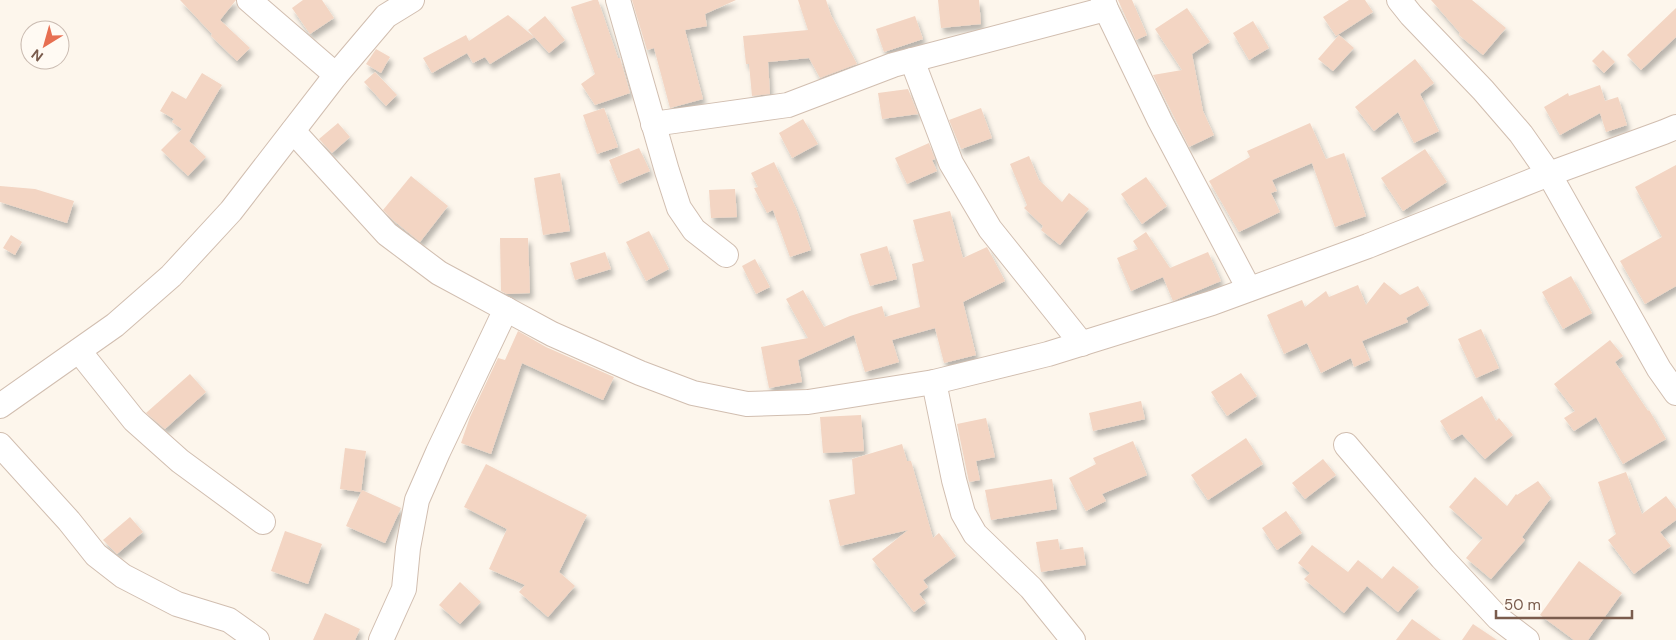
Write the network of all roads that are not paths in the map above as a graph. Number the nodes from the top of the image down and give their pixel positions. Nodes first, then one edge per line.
1 (249, 0) edge
2 (412, 0) edge
3 (618, 0) edge
4 (1399, 0) edge
5 (1104, 5) edge
6 (912, 60) junction
7 (336, 75) junction
8 (653, 124) junction
9 (1676, 126) edge
10 (293, 131) junction
11 (1549, 174) junction
12 (726, 255) dead end
13 (1249, 290) junction
14 (506, 309) junction
15 (1082, 344) junction
16 (79, 351) junction
17 (934, 382) junction
18 (1676, 393) edge
19 (0, 406) edge
20 (0, 445) edge
21 (1346, 446) dead end
22 (263, 522) dead end
23 (257, 640) edge
24 (381, 640) edge
25 (1073, 640) edge
26 (1527, 640) edge

1 - 7 street
2 - 7 street
3 - 8 street
4 - 11 street
5 - 6 street
5 - 13 street
6 - 8 street
6 - 15 street
7 - 10 street
8 - 12 street
9 - 11 street
10 - 14 street
10 - 16 street
11 - 13 street
11 - 18 street
13 - 15 street
14 - 17 street
14 - 24 street
15 - 17 street
16 - 19 street
16 - 22 street
17 - 25 street
20 - 23 street
21 - 26 street

